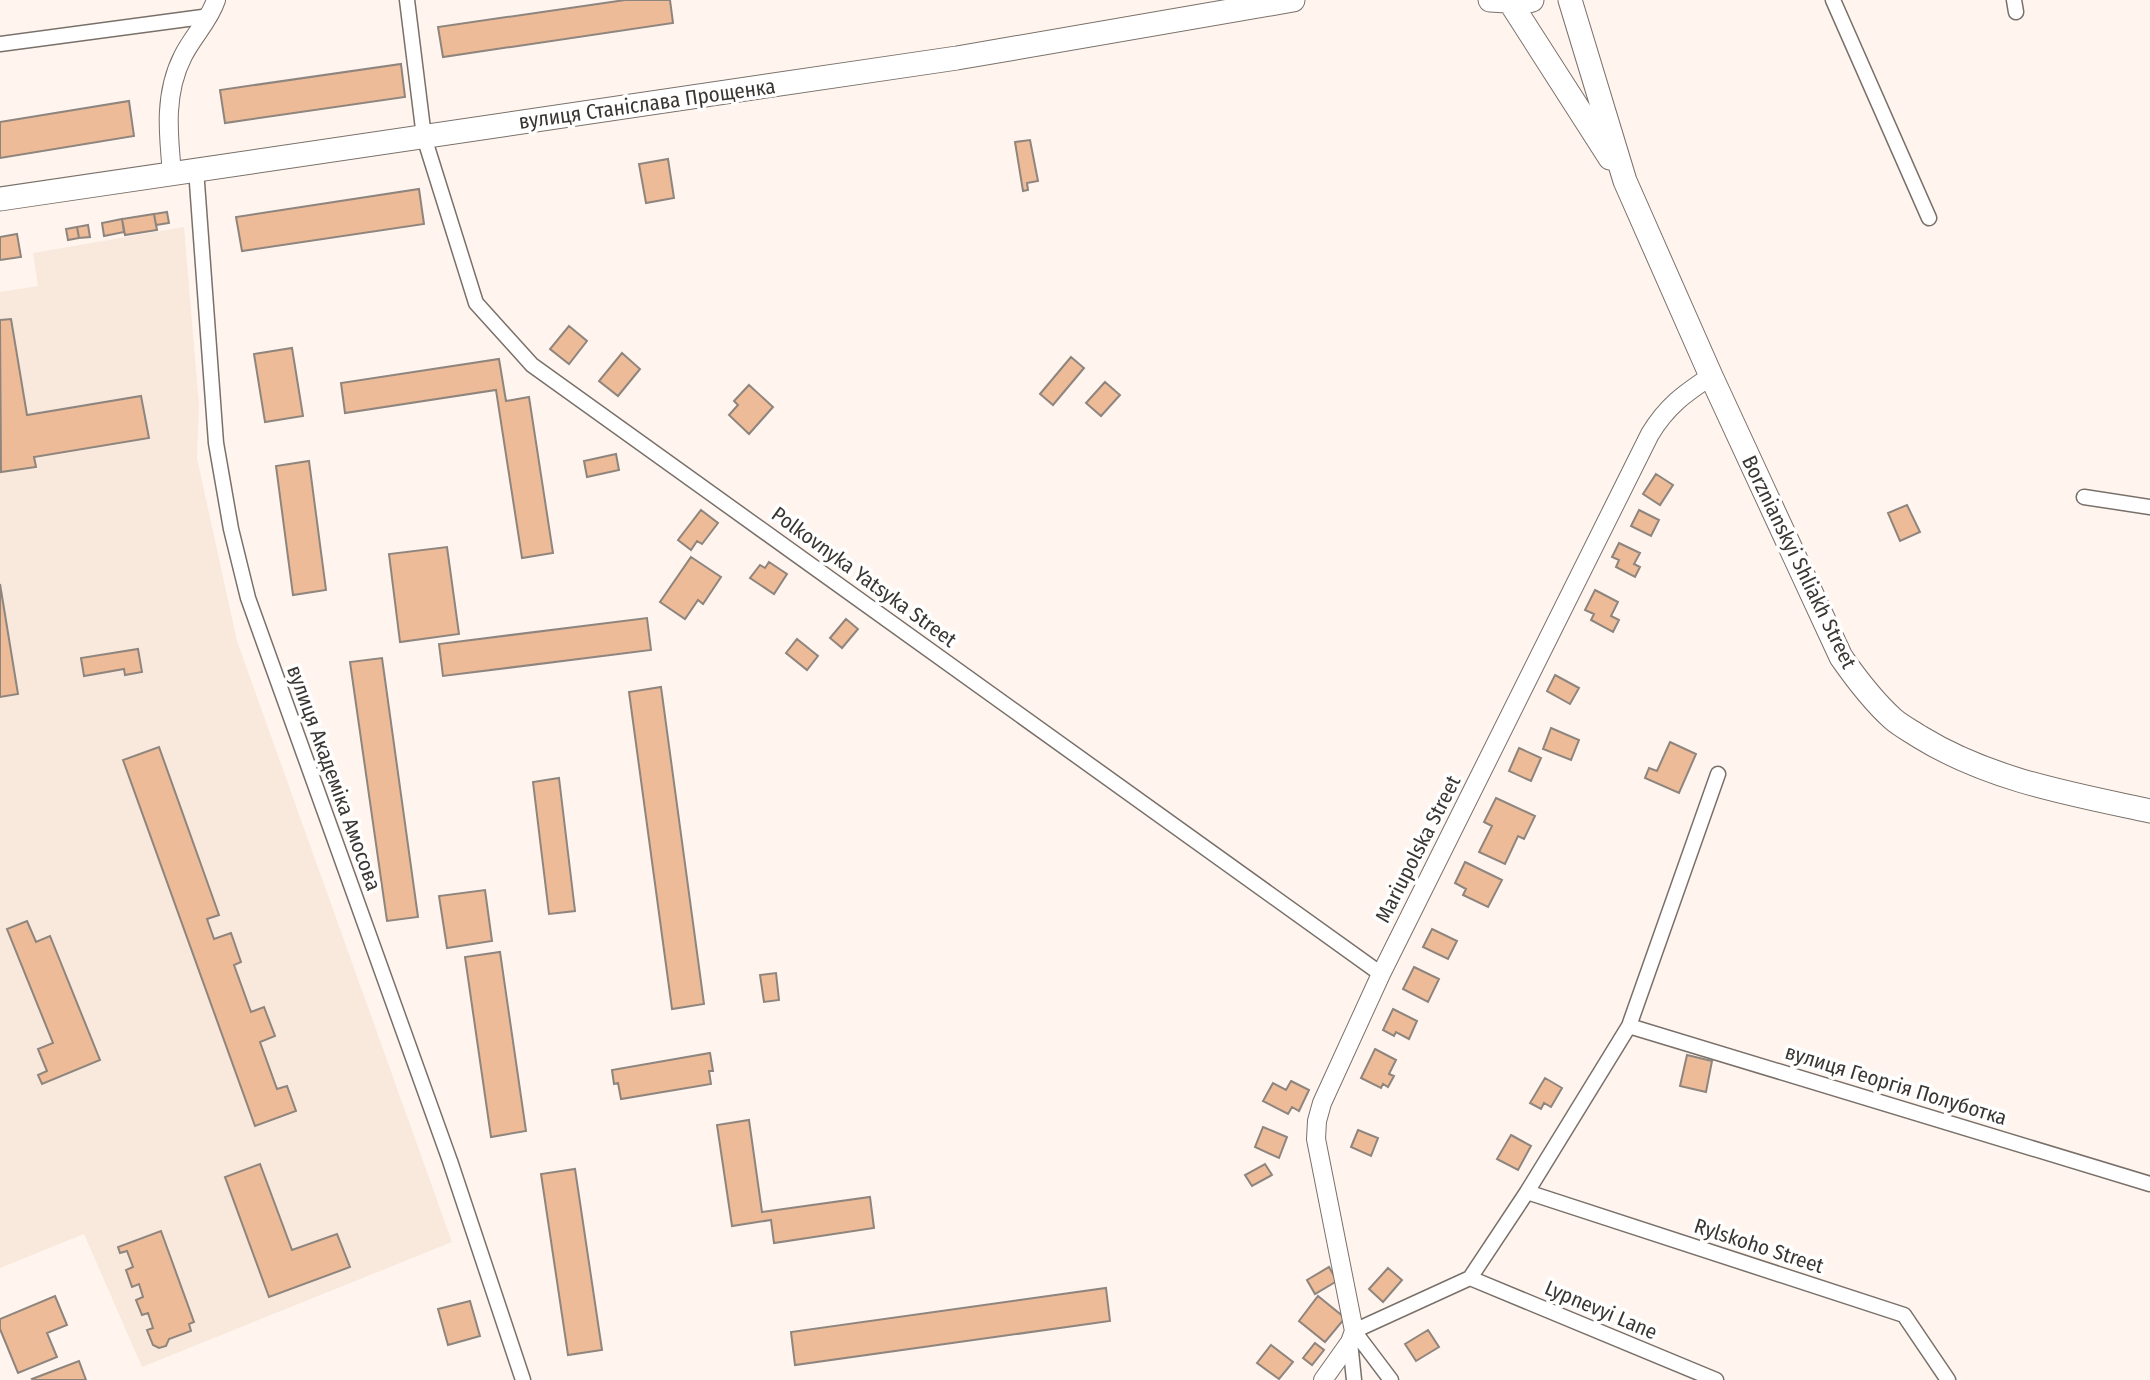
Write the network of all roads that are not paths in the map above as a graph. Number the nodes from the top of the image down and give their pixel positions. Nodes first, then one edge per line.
1 (407, 0) edge
2 (1293, 0) edge
3 (1510, 0) edge
4 (1570, 0) edge
5 (1833, 0) edge
6 (213, 8) edge
7 (0, 44) edge
8 (424, 137) junction
9 (196, 169) junction
10 (172, 173) junction
11 (1625, 181) junction
12 (0, 199) edge
13 (1929, 218) dead end
14 (1711, 376) junction
15 (2084, 497) dead end
16 (2150, 507) edge
17 (1718, 774) dead end
18 (2150, 811) edge
19 (1381, 974) junction
20 (1629, 1026) junction
21 (2150, 1184) edge
22 (1527, 1192) junction
23 (1470, 1278) junction
24 (1352, 1337) junction
25 (523, 1380) edge
26 (1323, 1380) edge
27 (1354, 1380) edge
28 (1391, 1380) edge
29 (1716, 1380) edge
30 (1948, 1380) edge

1 - 8 street, Polkovnyka Yatsyka Street
2 - 8 main road, вулиця Станіслава Прощенка
3 - 11 main road, Borznianskyi Shliakh Street
4 - 11 main road, Borznianskyi Shliakh Street
5 - 13 street
6 - 7 street
6 - 10 street
8 - 9 main road, вулиця Станіслава Прощенка
8 - 19 street, Polkovnyka Yatsyka Street
9 - 10 main road, вулиця Станіслава Прощенка
9 - 25 street, вулиця Академіка Амосова
10 - 12 main road, вулиця Станіслава Прощенка
11 - 14 main road, Borznianskyi Shliakh Street
14 - 18 main road, Borznianskyi Shliakh Street
14 - 19 street, Mariupolska Street
15 - 16 street
17 - 20 street
19 - 24 street, Mariupolska Street
20 - 21 street, вулиця Георгія Полуботка
20 - 22 street
22 - 23 street
22 - 30 street, Rylskoho Street
23 - 24 street
23 - 29 street, Lypnevyi Lane
24 - 26 street
24 - 27 street
24 - 28 street

